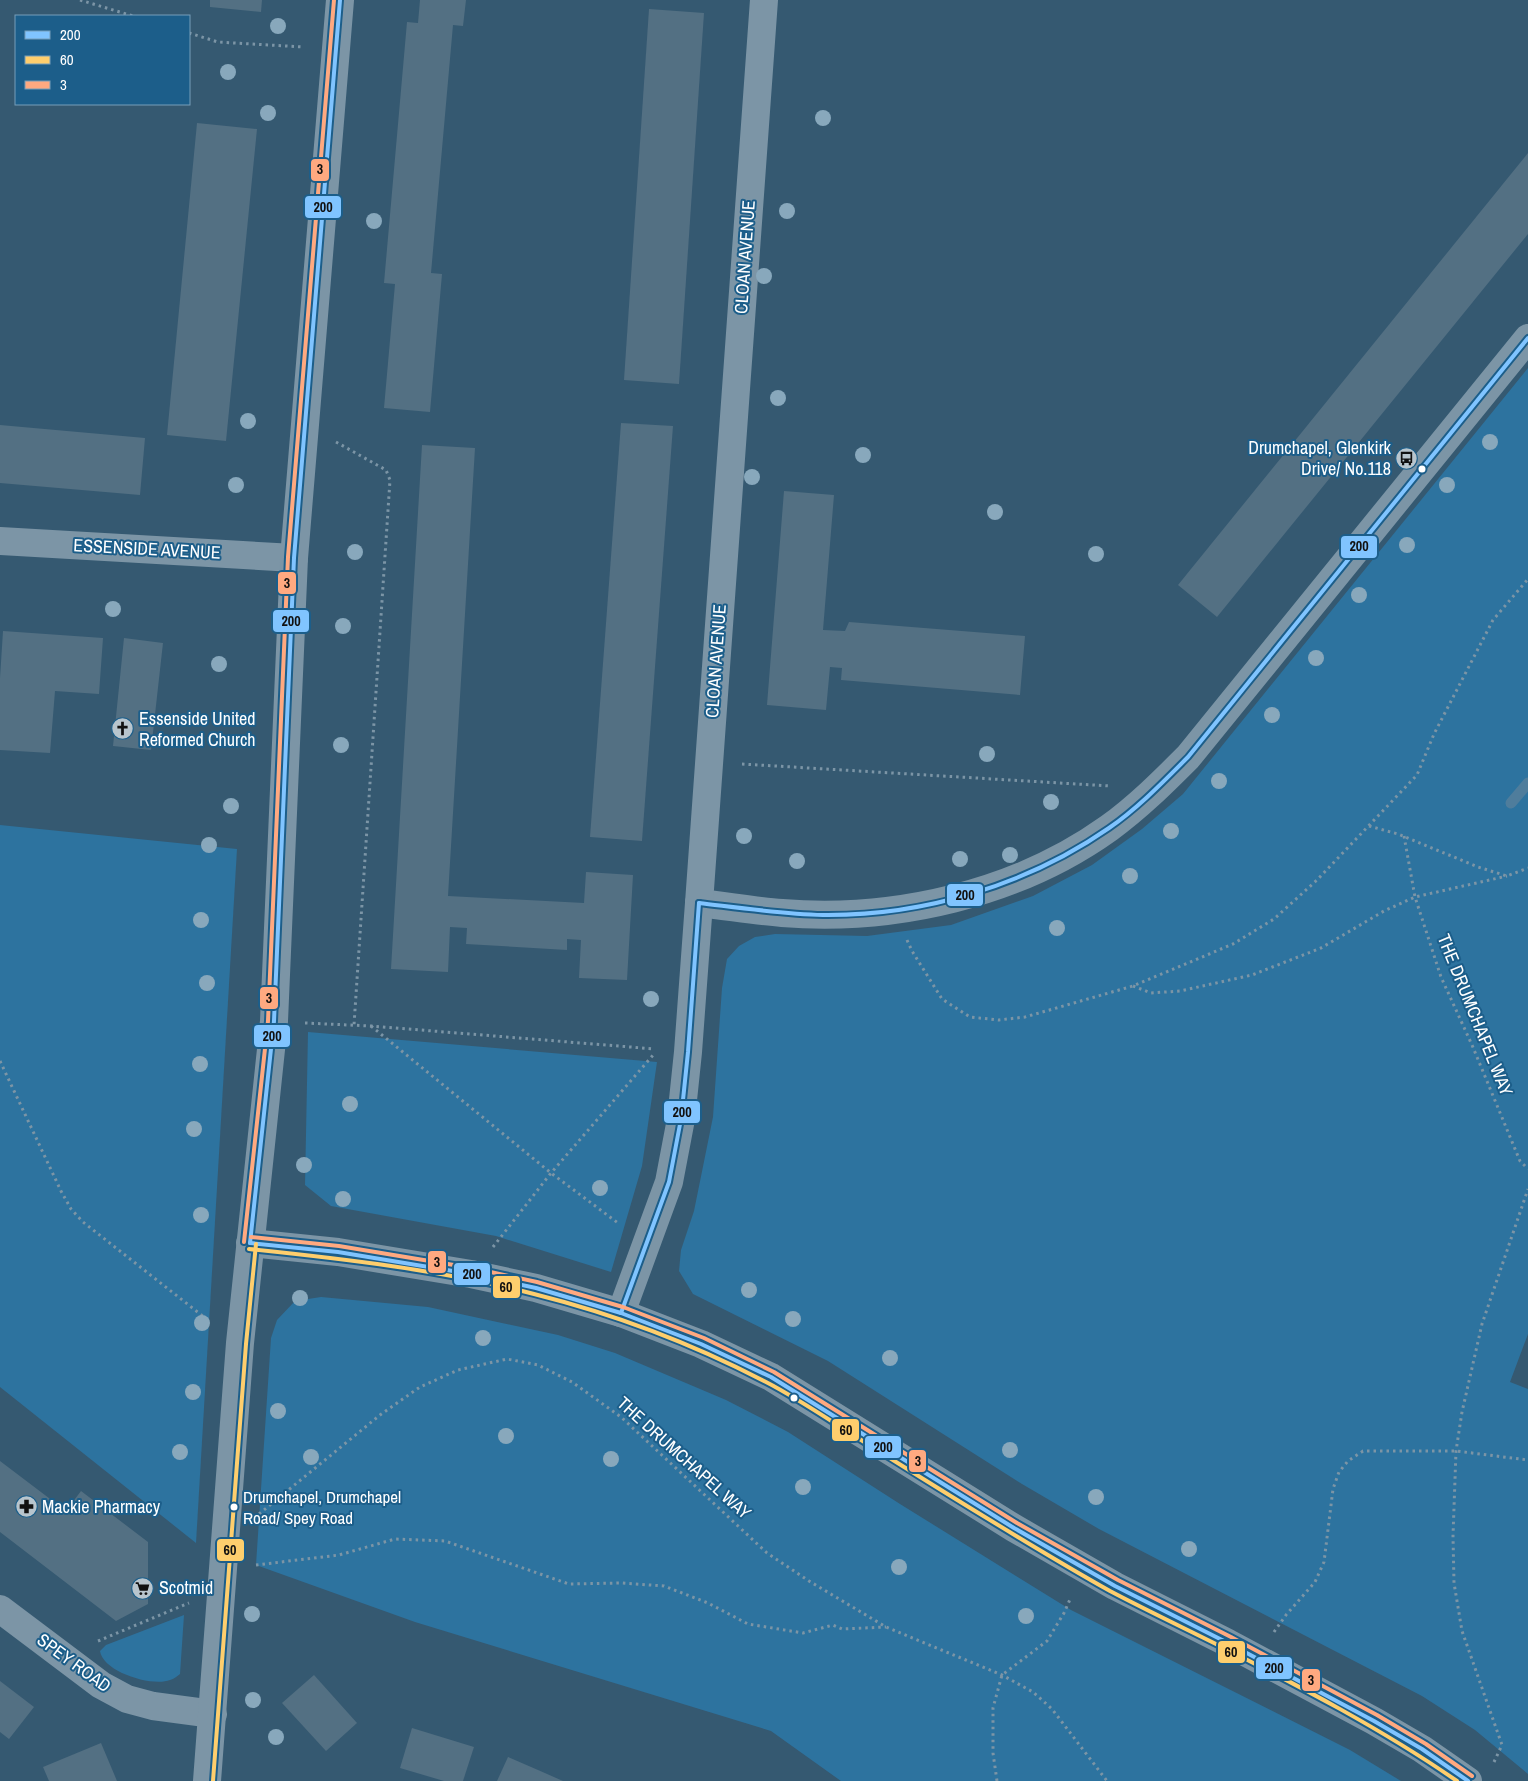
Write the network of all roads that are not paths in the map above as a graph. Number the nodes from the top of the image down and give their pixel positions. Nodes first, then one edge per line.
1 (340, 0) edge
2 (764, 0) edge
3 (1528, 338) edge
4 (0, 541) edge
5 (294, 558) junction
6 (700, 903) junction
7 (250, 1244) junction
8 (621, 1313) junction
9 (0, 1609) edge
10 (213, 1714) junction
11 (207, 1781) edge
12 (1468, 1781) edge

1 - 5 street
2 - 6 street, CLOAN AVENUE
3 - 6 street
4 - 5 street, ESSENSIDE AVENUE
5 - 7 street
6 - 8 street, CLOAN AVENUE
7 - 8 street
7 - 10 street
8 - 12 street
9 - 10 street, SPEY ROAD
10 - 11 street

